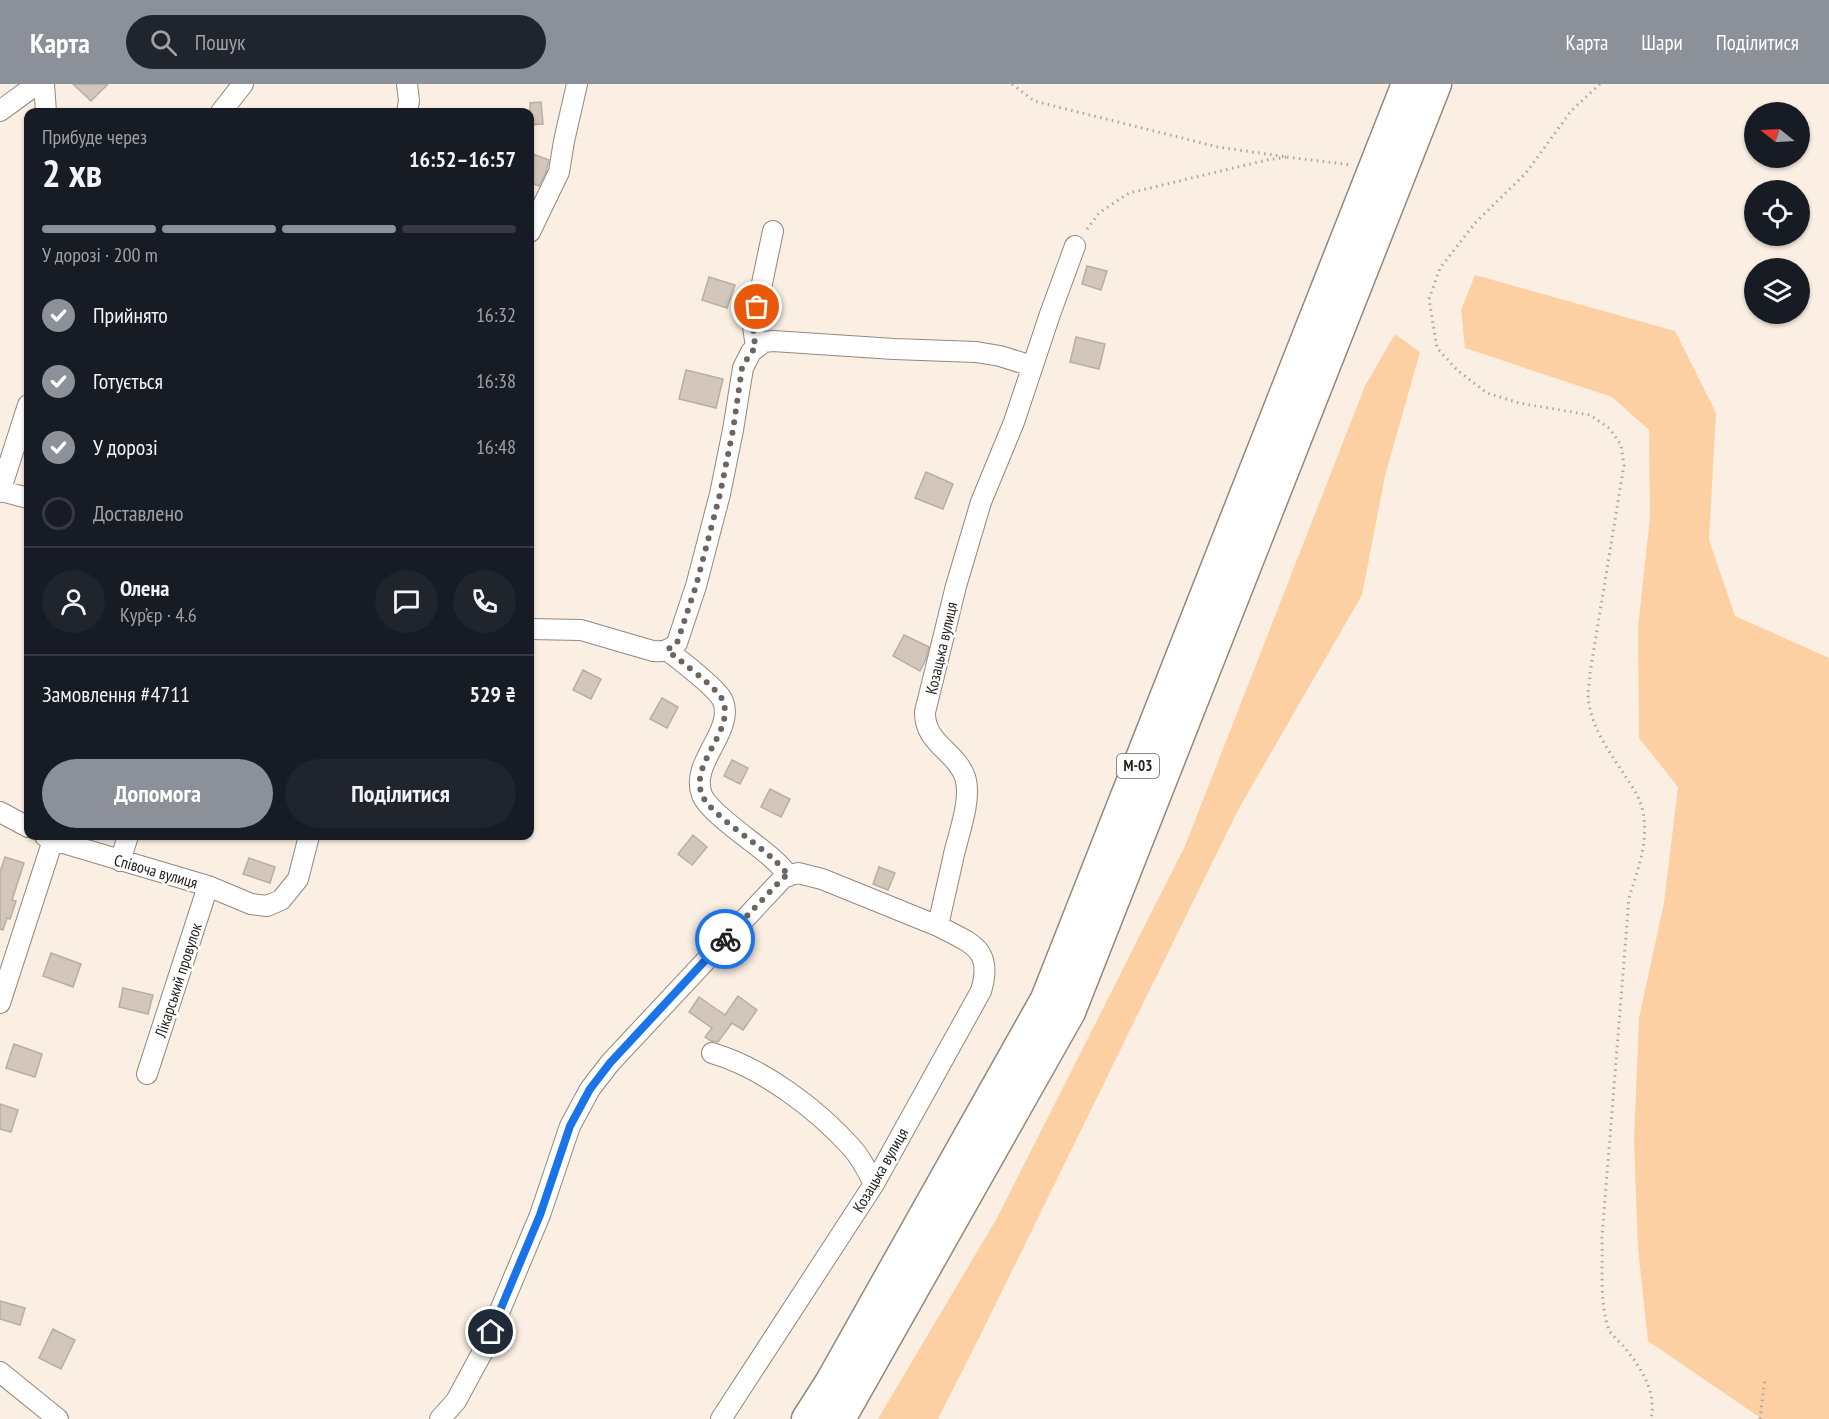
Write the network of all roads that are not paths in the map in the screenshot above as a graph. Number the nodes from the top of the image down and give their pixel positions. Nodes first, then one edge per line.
1 (38, 84) edge
2 (44, 84) edge
3 (243, 84) edge
4 (407, 84) edge
5 (577, 84) edge
6 (1407, 84) edge
7 (1436, 84) edge
8 (46, 108) edge
9 (224, 108) edge
10 (407, 108) edge
11 (0, 111) edge
12 (534, 224) edge
13 (773, 231) dead end
14 (1075, 246) road end
15 (756, 348) junction
16 (1032, 366) junction
17 (24, 417) edge
18 (0, 492) edge
19 (24, 497) edge
20 (534, 629) edge
21 (667, 650) junction
22 (0, 812) edge
23 (24, 825) edge
24 (48, 840) edge
25 (55, 840) edge
26 (127, 840) edge
27 (308, 840) edge
28 (120, 861) junction
29 (789, 876) junction
30 (208, 886) junction
31 (938, 926) junction
32 (0, 1003) edge
33 (712, 1053) dead end
34 (147, 1074) dead end
35 (874, 1184) junction
36 (0, 1372) edge
37 (58, 1419) edge
38 (440, 1419) edge
39 (721, 1419) edge
40 (807, 1419) edge
41 (840, 1419) edge

1 - 11 street
2 - 8 street
3 - 9 street
4 - 10 street
5 - 12 street
6 - 40 highway, М-03
7 - 41 highway, М-03
13 - 15 street
14 - 16 street, Козацька вулиця
15 - 16 street
15 - 21 street
16 - 31 street, Козацька вулиця
17 - 18 street
18 - 19 street
20 - 21 street
21 - 29 street
22 - 23 street
24 - 32 street
25 - 28 street, Співоча вулиця
26 - 28 street
27 - 30 street, Співоча вулиця
28 - 30 street, Співоча вулиця
29 - 31 street, Козацька вулиця
29 - 38 street
30 - 34 street, Лікарський провулок
31 - 35 street, Козацька вулиця
33 - 35 street
35 - 39 street, Козацька вулиця
36 - 37 street

